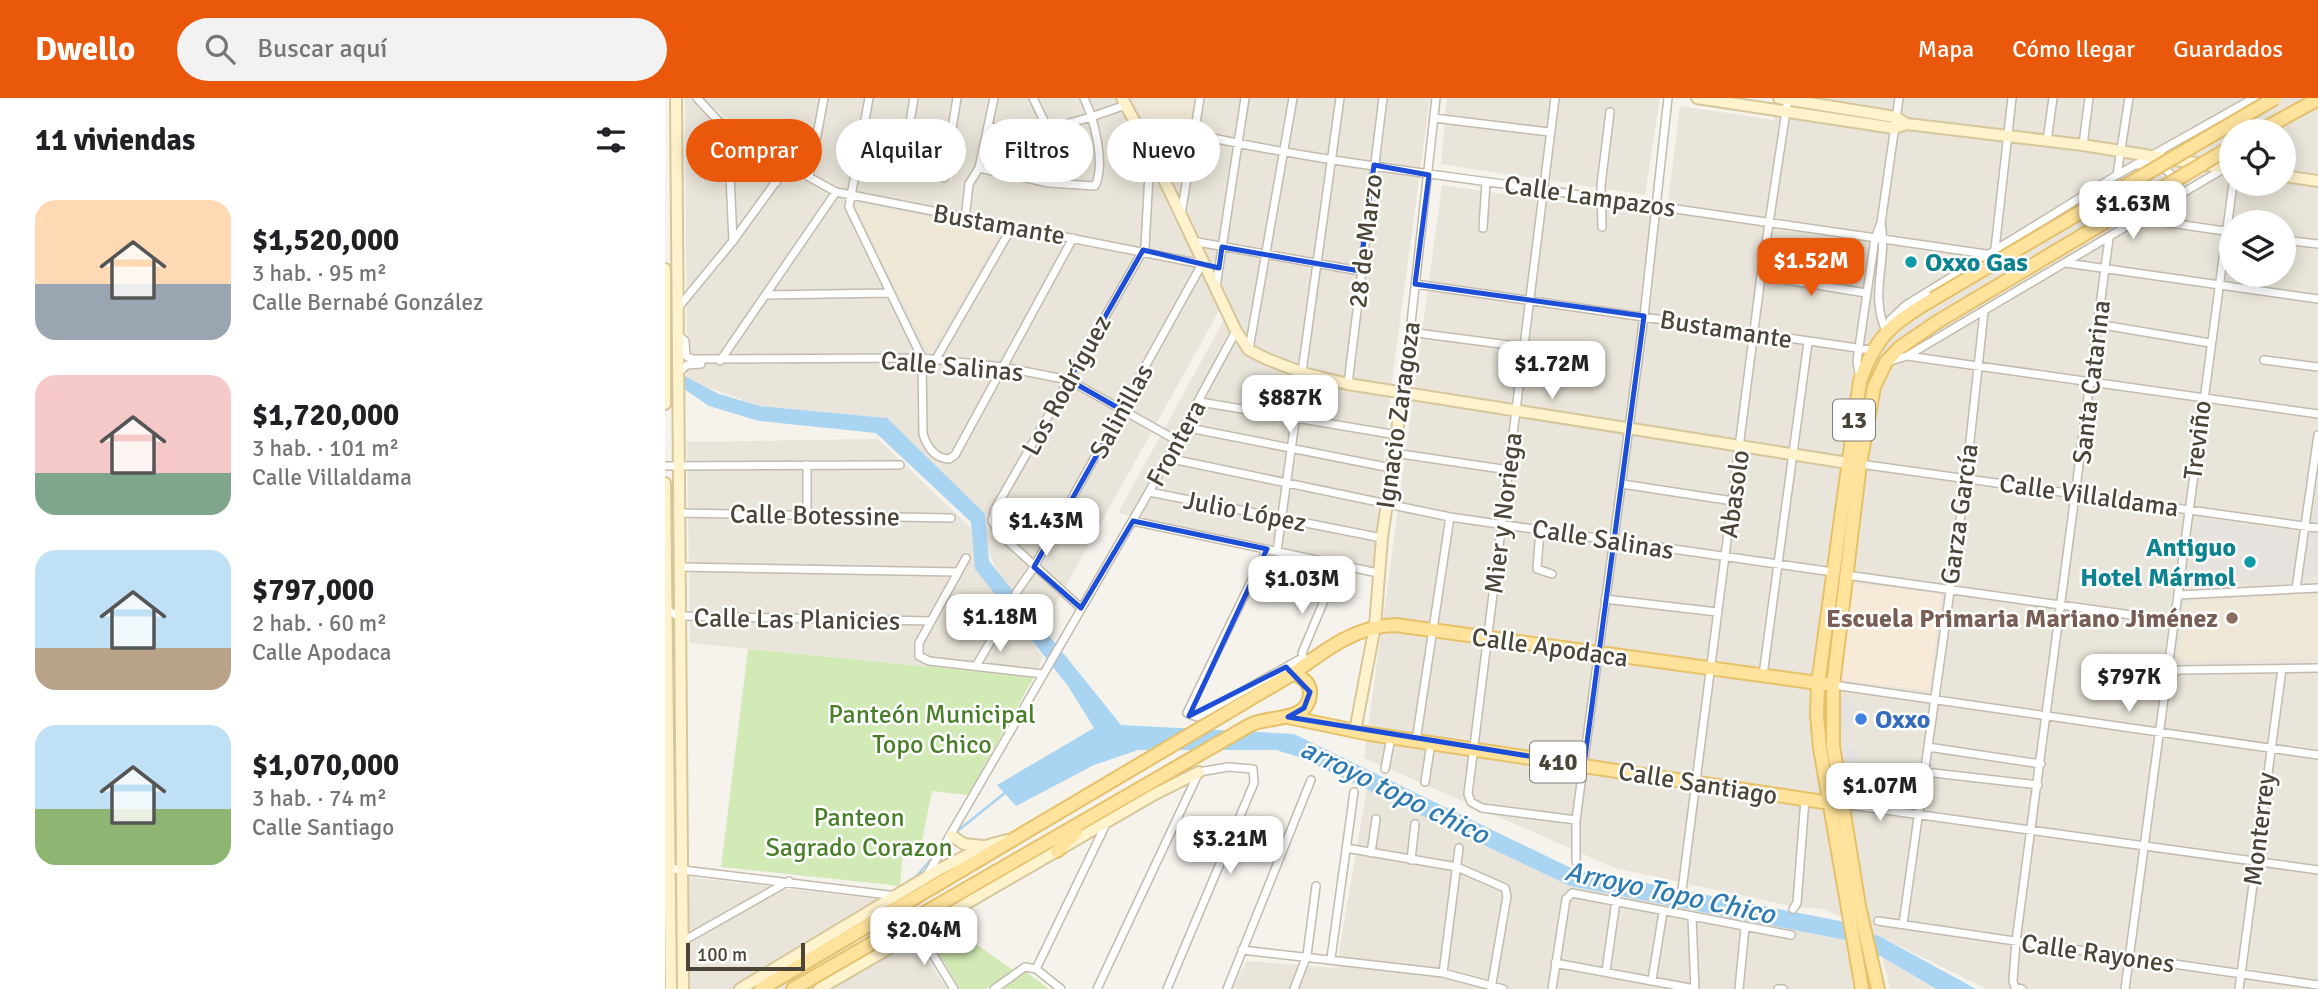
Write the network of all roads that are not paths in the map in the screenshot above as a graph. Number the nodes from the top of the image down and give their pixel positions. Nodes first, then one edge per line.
1 (677, 98) edge
2 (697, 98) edge
3 (824, 98) edge
4 (869, 98) edge
5 (914, 98) edge
6 (957, 98) edge
7 (994, 98) edge
8 (1033, 98) edge
9 (1084, 98) edge
10 (1200, 98) edge
11 (1245, 98) edge
12 (1293, 98) edge
13 (1340, 98) edge
14 (1383, 98) edge
15 (1436, 98) edge
16 (1555, 98) edge
17 (1668, 98) edge
18 (1697, 98) edge
19 (1899, 98) edge
20 (2012, 98) edge
21 (2053, 98) edge
22 (2089, 98) edge
23 (2129, 98) edge
24 (2253, 98) edge
25 (2275, 98) edge
26 (2318, 99) edge
27 (1123, 101) edge
28 (1786, 101) edge
29 (1610, 112) dead end
30 (1091, 116) junction
31 (1434, 118) junction
32 (716, 119) edge
33 (910, 119) edge
34 (954, 119) edge
35 (990, 119) edge
36 (1044, 119) edge
37 (1080, 119) edge
38 (1133, 119) edge
39 (1196, 119) edge
40 (2282, 119) edge
41 (1895, 123) junction
42 (1549, 132) junction
43 (2007, 137) junction
44 (1220, 140) edge
45 (2047, 141) junction
46 (1238, 144) junction
47 (2083, 145) junction
48 (2121, 151) junction
49 (1284, 152) junction
50 (2219, 154) edge
51 (2152, 156) junction
52 (1333, 158) junction
53 (980, 164) edge
54 (1374, 165) junction
55 (2132, 167) junction
56 (2219, 167) edge
57 (979, 168) junction
58 (2219, 174) edge
59 (1429, 175) junction
60 (2117, 175) junction
61 (2296, 178) edge
62 (2318, 181) edge
63 (730, 182) edge
64 (1149, 182) edge
65 (1165, 182) edge
66 (1186, 182) edge
67 (1486, 182) junction
68 (776, 183) edge
69 (1049, 183) joint
70 (1543, 189) junction
71 (836, 192) junction
72 (2180, 194) junction
73 (849, 196) junction
74 (1602, 198) junction
75 (1657, 206) junction
76 (1181, 215) junction
77 (965, 219) junction
78 (2143, 219) junction
79 (1770, 221) junction
80 (1881, 223) junction
81 (1011, 227) junction
82 (1602, 227) dead end
83 (1483, 228) dead end
84 (2219, 230) edge
85 (1073, 238) junction
86 (1875, 238) junction
87 (2109, 238) junction
88 (1884, 239) junction
89 (1192, 241) junction
90 (2296, 241) edge
91 (733, 242) junction
92 (2318, 244) edge
93 (1222, 247) junction
94 (1995, 249) junction
95 (1143, 250) junction
96 (1986, 254) junction
97 (1266, 256) junction
98 (2065, 263) junction
99 (1202, 264) junction
100 (1317, 265) junction
101 (665, 269) edge
102 (2105, 269) junction
103 (1360, 271) junction
104 (1761, 276) junction
105 (2219, 280) edge
106 (1415, 284) junction
107 (2218, 285) junction
108 (1215, 291) junction
109 (889, 293) junction
110 (1867, 293) junction
111 (766, 295) junction
112 (2318, 299) edge
113 (1529, 300) junction
114 (666, 309) edge
115 (680, 309) junction
116 (1984, 312) junction
117 (1644, 316) junction
118 (2097, 324) junction
119 (1887, 330) junction
120 (1236, 331) junction
121 (1409, 332) junction
122 (1753, 334) junction
123 (678, 335) junction
124 (1808, 342) junction
125 (2210, 342) junction
126 (1524, 347) junction
127 (1249, 349) junction
128 (1865, 349) junction
129 (1907, 356) junction
130 (922, 358) junction
131 (936, 359) junction
132 (2264, 360) dead end
133 (716, 361) junction
134 (1886, 362) junction
135 (1003, 367) junction
136 (1978, 367) junction
137 (2318, 367) edge
138 (678, 373) junction
139 (1303, 373) junction
140 (1069, 380) junction
141 (2091, 382) junction
142 (1348, 384) junction
143 (1402, 395) junction
144 (2202, 399) junction
145 (1199, 402) junction
146 (665, 404) edge
147 (1122, 410) junction
148 (1515, 412) junction
149 (2318, 414) edge
150 (1296, 418) junction
151 (1184, 427) junction
152 (1629, 428) junction
153 (1397, 435) junction
154 (2318, 436) edge
155 (1176, 440) junction
156 (1741, 444) junction
157 (1292, 450) junction
158 (1792, 452) junction
159 (1394, 453) junction
160 (1167, 458) junction
161 (1854, 463) junction
162 (807, 465) junction
163 (900, 465) dead end
164 (665, 466) edge
165 (679, 466) junction
166 (1391, 468) junction
167 (1509, 470) junction
168 (1966, 478) junction
169 (1287, 482) junction
170 (665, 483) edge
171 (1622, 484) junction
172 (1149, 492) junction
173 (2077, 493) junction
174 (1733, 501) junction
175 (1386, 503) junction
176 (2189, 510) junction
177 (678, 513) junction
178 (807, 514) junction
179 (1450, 517) junction
180 (951, 518) dead end
181 (1282, 518) junction
182 (1133, 521) junction
183 (1502, 524) junction
184 (2305, 526) junction
185 (2318, 528) edge
186 (1540, 529) junction
187 (1382, 538) junction
188 (1613, 541) junction
189 (1267, 549) junction
190 (1277, 551) junction
191 (966, 558) dead end
192 (1725, 558) junction
193 (1339, 565) junction
194 (1777, 565) junction
195 (678, 566) junction
196 (1034, 567) junction
197 (958, 572) junction
198 (1378, 573) junction
199 (1552, 574) dead end
200 (1840, 574) junction
201 (2318, 588) edge
202 (1949, 589) junction
203 (2296, 589) junction
204 (1016, 593) dead end
205 (2178, 594) junction
206 (1605, 598) junction
207 (2062, 604) junction
208 (1081, 608) junction
209 (670, 612) edge
210 (1717, 612) junction
211 (931, 621) junction
212 (2174, 621) junction
213 (1375, 626) junction
214 (999, 627) dead end
215 (1430, 631) junction
216 (1487, 639) junction
217 (1598, 653) junction
218 (1305, 660) junction
219 (976, 666) junction
220 (1710, 668) junction
221 (2318, 668) edge
222 (2282, 669) junction
223 (1294, 673) junction
224 (1043, 674) junction
225 (1763, 675) junction
226 (2167, 676) junction
227 (674, 678) junction
228 (1818, 684) junction
229 (1833, 685) junction
230 (1935, 701) junction
231 (1288, 717) junction
232 (2047, 718) junction
233 (1355, 731) junction
234 (2159, 732) junction
235 (1391, 737) junction
236 (1416, 741) junction
237 (1431, 743) junction
238 (667, 744) edge
239 (1928, 747) junction
240 (2269, 748) junction
241 (1473, 749) junction
242 (681, 755) junction
243 (2318, 755) edge
244 (2041, 764) junction
245 (1584, 765) junction
246 (1385, 769) dead end
247 (1199, 772) junction
248 (1925, 772) junction
249 (1311, 780) dead end
250 (1696, 781) junction
251 (1425, 782) dead end
252 (2038, 785) junction
253 (1354, 792) dead end
254 (1805, 799) junction
255 (1836, 803) junction
256 (1921, 814) junction
257 (1091, 817) junction
258 (1376, 819) dead end
259 (1576, 820) junction
260 (1108, 821) junction
261 (1415, 824) dead end
262 (2032, 830) junction
263 (952, 836) junction
264 (1010, 840) junction
265 (2144, 845) junction
266 (985, 846) junction
267 (1346, 848) junction
268 (1459, 848) dead end
269 (1056, 851) junction
270 (1371, 853) junction
271 (1411, 860) junction
272 (1576, 861) dead end
273 (2255, 862) junction
274 (1457, 867) junction
275 (668, 868) edge
276 (683, 869) junction
277 (2318, 870) edge
278 (789, 881) junction
279 (925, 886) junction
280 (1316, 886) dead end
281 (1682, 890) dead end
282 (898, 896) junction
283 (1616, 901) junction
284 (1793, 909) dead end
285 (1663, 912) junction
286 (1692, 918) junction
287 (1878, 921) dead end
288 (1903, 924) junction
289 (1745, 928) junction
290 (919, 930) junction
291 (1791, 935) dead end
292 (683, 941) junction
293 (2016, 941) junction
294 (1242, 950) junction
295 (1307, 956) junction
296 (1331, 958) junction
297 (2129, 958) junction
298 (1555, 963) junction
299 (1034, 969) junction
300 (1606, 971) junction
301 (1443, 973) junction
302 (2240, 975) junction
303 (1652, 980) junction
304 (2318, 985) edge
305 (953, 988) edge
306 (1492, 988) edge
307 (671, 989) edge
308 (683, 989) edge
309 (740, 989) edge
310 (761, 989) edge
311 (793, 989) edge
312 (818, 989) edge
313 (994, 989) edge
314 (1061, 989) edge
315 (1097, 989) edge
316 (1167, 989) edge
317 (1227, 989) edge
318 (1294, 989) edge
319 (1503, 989) edge
320 (1552, 989) edge
321 (1695, 989) edge
322 (1739, 989) edge
323 (1778, 989) edge
324 (1783, 989) edge
325 (1862, 989) edge
326 (1878, 989) edge
327 (2022, 989) edge
328 (2125, 989) edge
329 (2239, 989) edge

1 - 115 main road
2 - 32 street
3 - 71 street, Bustamante
4 - 73 street
5 - 33 street
6 - 34 street
7 - 35 street
8 - 36 street
9 - 30 street
10 - 39 street
11 - 46 street
12 - 49 street
13 - 52 street
14 - 54 street, 28 de Marzo
15 - 31 street, Ignacio Zaragoza
16 - 42 street, Mier y Noriega
17 - 75 street
18 - 28 main road
19 - 41 street
20 - 43 street
21 - 45 street
22 - 47 street
23 - 48 street
24 - 51 street
25 - 119 main road, 13, bridge
26 - 40 main road
27 - 30 street
27 - 38 main road
28 - 41 main road
28 - 79 street, Abasolo
29 - 74 street
30 - 37 street
30 - 69 street
31 - 42 street
31 - 59 street, Ignacio Zaragoza
41 - 43 main road
41 - 80 street
42 - 70 street, Mier y Noriega
43 - 45 main road
43 - 94 street
44 - 46 street, Calle Lampazos
45 - 47 main road
46 - 49 street, Calle Lampazos
46 - 93 street
47 - 48 main road
48 - 51 main road
48 - 60 street
49 - 52 street, Calle Lampazos
49 - 97 street
50 - 134 main road, 13, bridge
51 - 55 street
51 - 56 main road
52 - 54 street, Calle Lampazos
52 - 100 street
53 - 57 street
54 - 59 street, Calle Lampazos
54 - 103 street, 28 de Marzo
55 - 60 street
55 - 72 street
57 - 69 street
57 - 77 street
58 - 72 street
59 - 67 street, Calle Lampazos
59 - 106 street, Ignacio Zaragoza
60 - 94 street
61 - 62 main road
63 - 91 street
64 - 95 street
65 - 76 main road
66 - 76 street
67 - 70 street, Calle Lampazos
67 - 83 street
68 - 91 street
70 - 74 street, Calle Lampazos
70 - 113 street, Mier y Noriega
71 - 73 street, Bustamante
71 - 111 street
72 - 78 street
73 - 77 street, Bustamante
73 - 109 street
74 - 75 street, Calle Lampazos
74 - 82 street
75 - 79 street, Calle Lampazos
75 - 117 street
76 - 89 main road
77 - 81 street, Bustamante
78 - 84 street
78 - 87 street
79 - 86 street, Calle Lampazos
79 - 104 street, Abasolo
80 - 86 street
80 - 88 street
81 - 85 street, Bustamante
81 - 131 street
85 - 95 street, Bustamante
85 - 135 street
86 - 88 street, Calle Lampazos
86 - 110 street
87 - 98 street
87 - 102 street, Santa Catarina
88 - 96 street, Calle Lampazos
88 - 119 street
89 - 93 street
89 - 99 main road
90 - 92 street
91 - 115 street
93 - 97 street
93 - 108 street
94 - 96 street
95 - 99 street, Bustamante
95 - 140 street, Los Rodríguez
96 - 119 street
97 - 100 street
97 - 127 street
98 - 102 street
98 - 116 street
99 - 108 main road
99 - 147 street, Salinillas
100 - 103 street
100 - 139 street
101 - 114 main road
102 - 107 street
102 - 118 street, Santa Catarina
103 - 142 street, 28 de Marzo
104 - 110 street
104 - 122 street, Abasolo
105 - 107 street, Treviño
106 - 113 street, Bustamante
106 - 121 street, Ignacio Zaragoza
107 - 112 street
107 - 125 street, Treviño
108 - 120 main road
109 - 111 street
109 - 130 street
110 - 128 street
111 - 133 street
113 - 117 street, Bustamante
113 - 126 street, Mier y Noriega
114 - 115 street
114 - 146 main road
115 - 123 main road
116 - 129 street
116 - 136 street, Garza García
117 - 122 street, Bustamante
117 - 152 street
118 - 125 street
118 - 141 street, Santa Catarina
119 - 128 main road, 13
120 - 127 main road
120 - 145 street, Frontera
121 - 126 street
121 - 143 street, Ignacio Zaragoza
122 - 124 street, Bustamante
122 - 156 street, Abasolo
123 - 133 street, Calle Salinas
123 - 138 main road
124 - 128 street, Bustamante
124 - 158 street
125 - 144 street, Treviño
126 - 148 street, Mier y Noriega
127 - 139 main road, Calle Villaldama
128 - 161 main road, 13
129 - 134 street
129 - 136 street
130 - 131 street, Calle Salinas
130 - 133 street, Calle Salinas
130 - 135 street
131 - 135 street, Calle Salinas
132 - 137 street
133 - 138 street, Calle Salinas
134 - 161 main road, 13
135 - 140 street, Calle Salinas
136 - 141 street
136 - 168 street, Garza García
138 - 165 main road
139 - 142 main road, Calle Villaldama
139 - 150 street
140 - 147 street, Calle Salinas
140 - 196 street, Los Rodríguez
141 - 144 street
141 - 173 street, Santa Catarina
142 - 143 main road, Calle Villaldama
143 - 148 main road, Calle Villaldama
143 - 153 main road, Ignacio Zaragoza
144 - 149 street
144 - 176 street, Treviño
145 - 150 street
145 - 151 street, Frontera
147 - 155 street, Calle Salinas
147 - 196 street, Salinillas
148 - 152 main road, Calle Villaldama
148 - 167 street, Mier y Noriega
150 - 153 street
150 - 157 street
151 - 155 street, Frontera
151 - 157 street
152 - 156 main road, Calle Villaldama
152 - 171 street
153 - 159 main road, Ignacio Zaragoza
154 - 184 street
155 - 160 street, Frontera
156 - 158 main road, Calle Villaldama
156 - 174 street, Abasolo
157 - 166 street
157 - 169 street
158 - 161 main road, Calle Villaldama
158 - 194 street
159 - 166 main road, Ignacio Zaragoza
159 - 167 street
160 - 169 street, Calle Salinas
160 - 172 street, Frontera
161 - 168 street, Calle Villaldama
161 - 200 main road, 13
162 - 163 street
162 - 165 street
162 - 178 street
164 - 165 street
165 - 177 main road
166 - 175 main road, Ignacio Zaragoza
167 - 183 street, Mier y Noriega
168 - 173 street, Calle Villaldama
168 - 202 street, Garza García
169 - 175 street, Calle Salinas
169 - 181 street
170 - 209 main road
171 - 174 street
171 - 188 street
172 - 181 street, Julio López
172 - 182 street, Frontera
173 - 176 street, Calle Villaldama
173 - 207 street, Santa Catarina
174 - 192 street, Abasolo
175 - 179 street, Calle Salinas
175 - 187 main road, Ignacio Zaragoza
176 - 184 street, Calle Villaldama
176 - 205 street, Treviño
177 - 178 street, Calle Botessine
177 - 195 main road
178 - 180 street, Calle Botessine
179 - 183 street, Calle Salinas
179 - 215 street
181 - 187 street, Julio López
181 - 190 street
182 - 189 street
182 - 208 street, Frontera
183 - 186 street, Calle Salinas
183 - 216 street, Mier y Noriega
184 - 185 street, Calle Villaldama
184 - 203 street
186 - 188 street, Calle Salinas
186 - 199 street
187 - 198 main road, Ignacio Zaragoza
188 - 192 street, Calle Salinas
188 - 206 street
189 - 190 street
189 - 218 street, Calle Apodaca
190 - 193 street
191 - 197 street
192 - 194 street, Calle Salinas
192 - 210 street, Abasolo
193 - 198 street
193 - 218 street
194 - 200 street, Calle Salinas
194 - 225 street
195 - 197 street
195 - 209 main road
196 - 204 street, Salinillas
196 - 208 street
197 - 211 street
198 - 213 main road, Ignacio Zaragoza
200 - 202 street, Calle Salinas
200 - 228 main road, 13
200 - 229 main road, 13
201 - 203 street
202 - 207 street, Calle Salinas
202 - 230 street, Garza García
203 - 205 street
205 - 212 street, Treviño
206 - 210 street
206 - 217 street
207 - 212 street, Calle Salinas
207 - 232 street, Santa Catarina
208 - 224 street, Frontera
209 - 211 street, Calle Las Planicies
209 - 227 main road
210 - 220 street, Abasolo
211 - 219 street, Calle Las Planicies
212 - 226 street, Treviño
213 - 215 main road, Calle Apodaca
213 - 218 main road, Calle Apodaca
213 - 233 main road, Ignacio Zaragoza
214 - 219 street
215 - 216 main road, Calle Apodaca
215 - 236 street
216 - 217 main road, Calle Apodaca
216 - 241 street, Mier y Noriega
217 - 220 main road, Calle Apodaca
217 - 245 street
218 - 223 main road, Calle Apodaca
219 - 224 street, Calle Las Planicies
220 - 225 main road, Calle Apodaca
220 - 250 street, Abasolo
221 - 222 street
222 - 226 street
222 - 240 street, Monterrey
223 - 231 main road
223 - 264 main road, Calle Apodaca
224 - 263 street, Frontera
225 - 228 main road, Calle Apodaca
226 - 234 street, Treviño
227 - 238 main road
227 - 242 main road
228 - 229 main road, Calle Apodaca
228 - 255 main road, 13
229 - 230 street
229 - 255 main road, 13
230 - 232 street
230 - 239 street, Garza García
231 - 233 main road, Calle Santiago / 410
231 - 257 main road, 410
232 - 234 street
232 - 244 street, Santa Catarina
233 - 235 main road, Calle Santiago / 410
234 - 240 street
234 - 265 street, Treviño
235 - 236 main road, Calle Santiago / 410
235 - 246 street
236 - 237 main road, Calle Santiago / 410
237 - 241 main road, Calle Santiago / 410
237 - 251 street
238 - 242 main road
238 - 275 main road
239 - 244 street
239 - 248 street, Garza García
240 - 243 street
240 - 273 street, Monterrey
241 - 245 main road, Calle Santiago / 410
241 - 259 street, Mier y Noriega
242 - 276 main road
244 - 252 street, Santa Catarina
245 - 250 main road, Calle Santiago / 410
245 - 259 street
247 - 260 main road
247 - 315 street
247 - 316 street
248 - 252 street
248 - 256 street, Garza García
249 - 294 street
250 - 254 main road, Calle Santiago / 410
250 - 281 street, Abasolo
252 - 262 street, Santa Catarina
253 - 267 street
254 - 255 main road, Calle Santiago / 410
254 - 284 street
255 - 256 street, Calle Santiago
255 - 325 main road, 13
255 - 326 main road, 13
256 - 262 street, Calle Santiago
256 - 288 street, Garza García
257 - 269 main road
257 - 311 main road, 410
258 - 270 street
259 - 272 street
260 - 269 main road
260 - 299 street
261 - 271 street
262 - 265 street, Calle Santiago
262 - 293 street, Santa Catarina
263 - 266 main road
263 - 279 street, Frontera
264 - 266 main road
264 - 279 main road, Calle Apodaca
265 - 273 street, Calle Santiago
265 - 297 street, Treviño
266 - 279 main road
267 - 270 street
267 - 296 street
268 - 274 street
269 - 290 main road
270 - 271 street
271 - 274 street
273 - 277 street, Calle Santiago
273 - 302 street, Monterrey
274 - 301 street
274 - 306 street
275 - 276 street
275 - 307 main road
276 - 278 street
276 - 292 main road
278 - 282 street
278 - 292 street
279 - 282 main road
279 - 310 main road, Calle Apodaca
280 - 295 street
282 - 309 main road
283 - 285 street
283 - 298 street
283 - 300 street
285 - 286 street
285 - 303 street
286 - 289 street
286 - 321 street
287 - 288 street, Calle Rayones
288 - 293 street, Calle Rayones
289 - 291 street
289 - 322 street
290 - 305 street
290 - 312 main road
292 - 308 main road
293 - 297 street, Calle Rayones
293 - 327 street, Santa Catarina
294 - 295 street
294 - 317 street
295 - 296 street
295 - 318 street
296 - 301 street
297 - 302 street, Calle Rayones
297 - 328 street, Treviño
298 - 300 street
298 - 320 street
299 - 313 street
299 - 314 street
300 - 303 street
301 - 306 street
302 - 304 street, Calle Rayones
302 - 329 street, Monterrey
303 - 321 street
306 - 319 street
323 - 324 street

